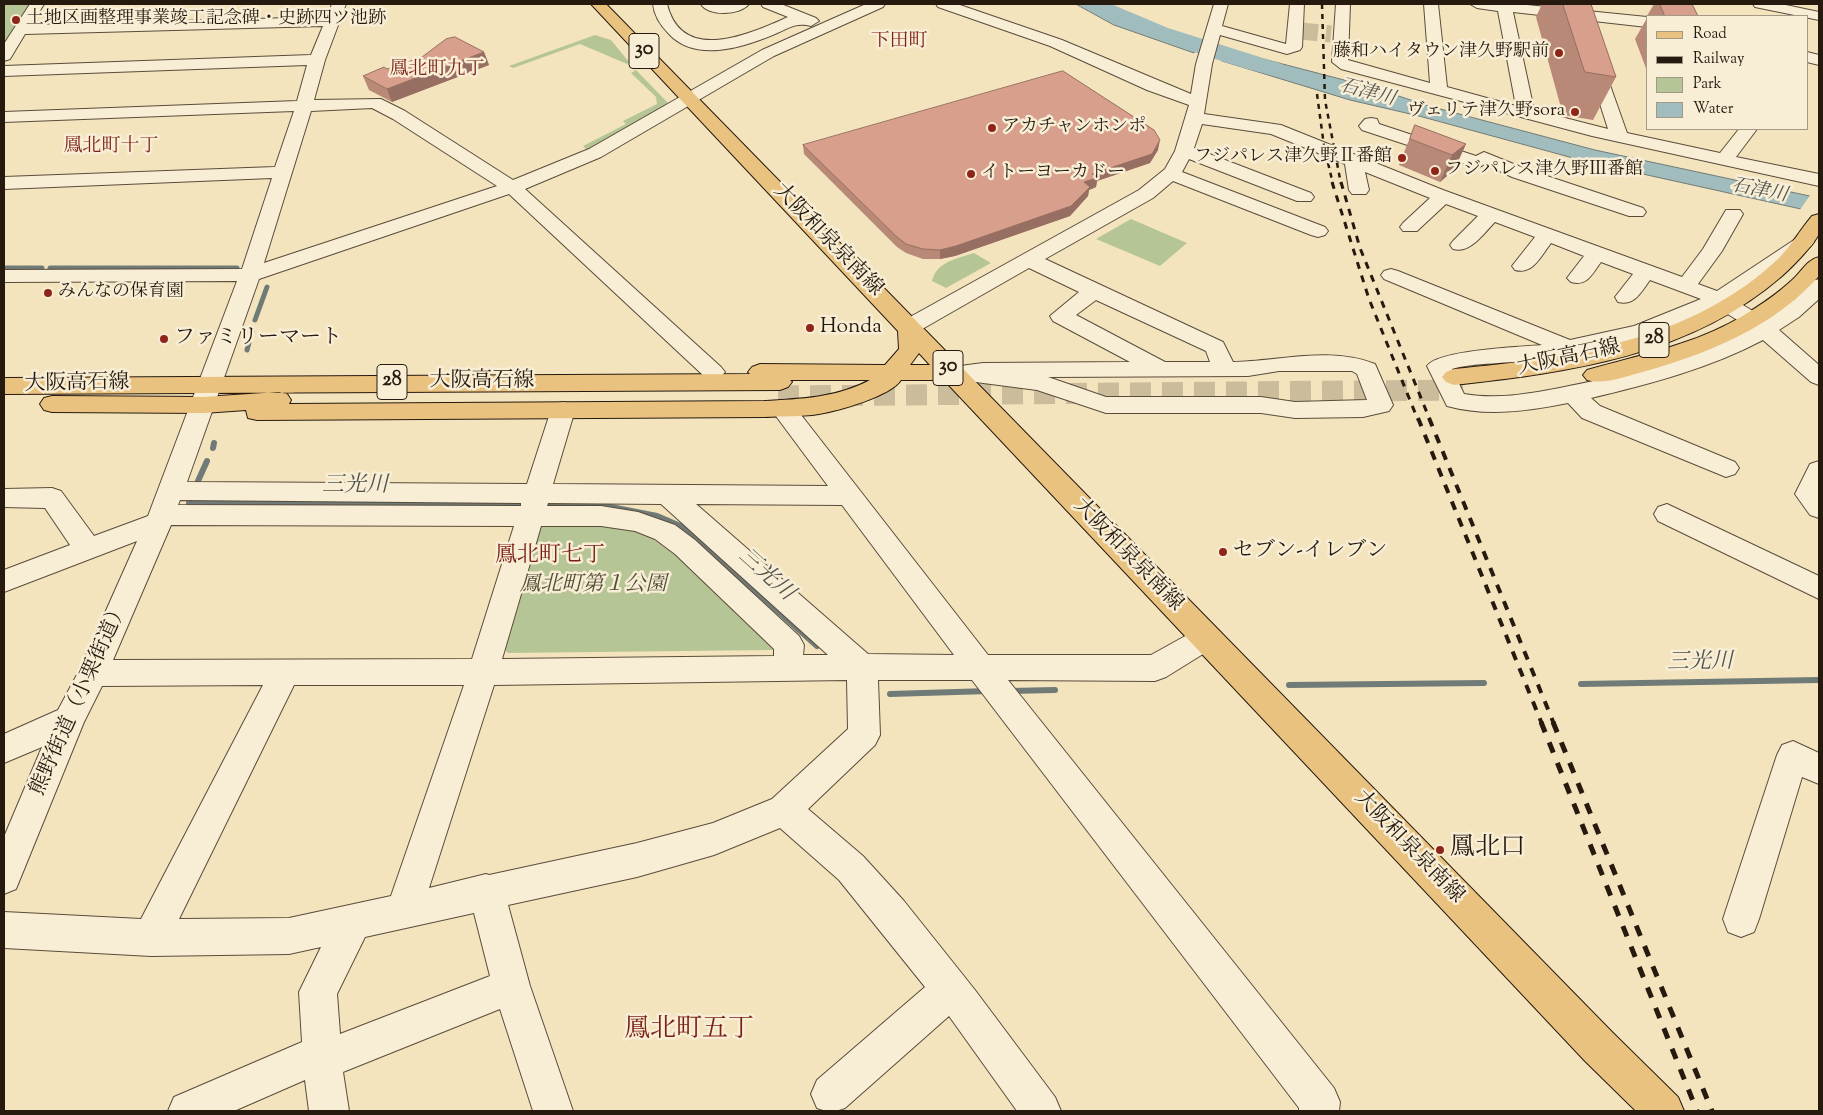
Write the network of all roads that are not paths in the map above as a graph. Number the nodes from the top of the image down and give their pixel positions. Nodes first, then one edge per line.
1 (37, 4) edge
2 (339, 4) edge
3 (598, 4) edge
4 (660, 4) edge
5 (708, 4) edge
6 (742, 4) edge
7 (772, 4) edge
8 (878, 4) edge
9 (943, 4) edge
10 (1221, 4) edge
11 (1297, 4) edge
12 (1343, 4) edge
13 (1431, 4) edge
14 (1476, 4) edge
15 (1760, 4) edge
16 (1504, 5) edge
17 (1580, 15) junction
18 (1819, 16) edge
19 (801, 17) junction
20 (332, 21) junction
21 (1646, 22) edge
22 (827, 26) junction
23 (21, 30) junction
24 (1212, 32) junction
25 (4, 56) edge
26 (317, 60) junction
27 (4, 71) edge
28 (1439, 91) junction
29 (690, 99) junction
30 (304, 106) junction
31 (1197, 111) junction
32 (1526, 114) junction
33 (4, 117) edge
34 (1371, 123) dead end
35 (1747, 130) edge
36 (1619, 137) junction
37 (1184, 151) junction
38 (1724, 160) junction
39 (1354, 161) junction
40 (1474, 165) junction
41 (283, 172) junction
42 (1171, 174) junction
43 (1819, 180) edge
44 (4, 183) edge
45 (512, 187) junction
46 (1524, 189) dead end
47 (1359, 190) dead end
48 (1424, 194) junction
49 (1304, 197) dead end
50 (1629, 207) dead end
51 (1492, 214) junction
52 (1733, 214) dead end
53 (1410, 228) dead end
54 (1813, 229) edge
55 (1318, 231) dead end
56 (1547, 235) junction
57 (1460, 245) dead end
58 (1597, 253) junction
59 (1029, 260) junction
60 (4, 261) edge
61 (1819, 263) edge
62 (1522, 266) dead end
63 (253, 267) junction
64 (44, 269) junction
65 (1646, 271) junction
66 (1391, 275) dead end
67 (4, 276) edge
68 (1578, 278) dead end
69 (1819, 285) edge
70 (1686, 286) junction
71 (1094, 291) junction
72 (1626, 296) dead end
73 (1725, 303) junction
74 (1759, 324) junction
75 (909, 327) junction
76 (1567, 349) junction
77 (1162, 369) junction
78 (1225, 369) junction
79 (713, 372) junction
80 (891, 372) junction
81 (953, 373) junction
82 (1819, 377) edge
83 (4, 386) edge
84 (1572, 393) junction
85 (208, 395) junction
86 (780, 395) junction
87 (4, 404) edge
88 (563, 410) junction
89 (1726, 468) dead end
90 (1819, 470) edge
91 (669, 496) junction
92 (849, 496) junction
93 (4, 498) edge
94 (533, 506) junction
95 (1819, 508) edge
96 (164, 509) junction
97 (1667, 514) dead end
98 (88, 548) junction
99 (4, 581) edge
100 (1819, 588) edge
101 (1206, 638) junction
102 (862, 667) junction
103 (788, 668) junction
104 (285, 672) junction
105 (483, 672) junction
106 (93, 673) junction
107 (992, 683) junction
108 (69, 720) junction
109 (4, 749) edge
110 (1819, 769) edge
111 (784, 810) junction
112 (4, 877) edge
113 (486, 891) junction
114 (404, 910) junction
115 (1741, 919) dead end
116 (353, 923) junction
117 (4, 930) edge
118 (152, 938) junction
119 (511, 986) junction
120 (951, 989) junction
121 (321, 1057) junction
122 (831, 1094) dead end
123 (1660, 1110) edge
124 (188, 1111) edge
125 (329, 1111) edge
126 (552, 1111) edge
127 (1041, 1111) edge
128 (1320, 1111) edge

1 - 23 street
2 - 20 street
3 - 29 main road, 大阪和泉泉南線 / 30
4 - 19 street
5 - 6 street
7 - 19 street
8 - 22 street
9 - 31 street
10 - 24 street
11 - 24 street
12 - 28 street
13 - 28 street
14 - 16 street
15 - 18 street
16 - 17 street
16 - 32 street
17 - 21 street
17 - 36 street
19 - 22 street
20 - 23 street
20 - 26 street
22 - 29 street
23 - 25 street
24 - 31 street
26 - 27 street
26 - 30 street
28 - 32 street
29 - 45 street
29 - 75 main road, 大阪和泉泉南線 / 30
30 - 33 street
30 - 41 street
30 - 45 street
31 - 37 street
31 - 39 street
32 - 36 street
34 - 40 street
35 - 38 street
36 - 38 street
37 - 42 street
37 - 49 street
38 - 43 street
39 - 47 street
39 - 48 street
40 - 46 street
40 - 48 street
40 - 50 street
41 - 44 street
41 - 63 street
42 - 55 street
42 - 59 street
45 - 63 street
45 - 79 street
48 - 51 street
48 - 53 street
51 - 56 street
51 - 57 street
52 - 70 street
54 - 73 street
56 - 58 street
56 - 62 street
58 - 65 street
58 - 68 street
59 - 71 street
59 - 75 street
60 - 64 street
61 - 74 main road, 大阪高石線 / 28
63 - 64 street
63 - 85 street
64 - 67 street
65 - 70 street
65 - 72 street
66 - 76 street
69 - 74 street
70 - 73 street
71 - 77 street
71 - 78 street
73 - 74 street
73 - 74 main road, 大阪高石線 / 28
73 - 76 street
74 - 82 street
74 - 84 street
75 - 80 main road
75 - 81 main road, 大阪和泉泉南線 / 30
76 - 84 street
77 - 78 street
77 - 81 street
78 - 81 street
79 - 80 main road
79 - 85 main road
80 - 81 main road
80 - 86 main road
81 - 101 main road, 大阪和泉泉南線 / 30
83 - 85 main road, 大阪高石線 / 28
84 - 89 street
85 - 86 main road, 大阪高石線 / 28
85 - 87 main road, 大阪高石線 / 28
85 - 88 main road
85 - 96 street, 熊野街道（小栗街道）
86 - 88 main road
86 - 92 street
88 - 94 street
90 - 95 street
91 - 92 street
91 - 94 street
91 - 102 street
92 - 107 street
93 - 98 street
94 - 96 street
94 - 103 street
94 - 105 street
96 - 98 street
96 - 106 street, 熊野街道（小栗街道）
97 - 100 street
98 - 99 street
101 - 107 street
101 - 123 main road, 大阪和泉泉南線 / 30
102 - 103 street
102 - 107 street
102 - 111 street
103 - 105 street
104 - 105 street
104 - 106 street
104 - 118 street
105 - 114 street
106 - 108 street, 熊野街道（小栗街道）
107 - 128 street
108 - 109 street
108 - 112 street, 熊野街道（小栗街道）
110 - 115 street
111 - 113 street
111 - 120 street
113 - 114 street
113 - 119 street
114 - 116 street
116 - 118 street
116 - 121 street
117 - 118 street
119 - 121 street
119 - 126 street
120 - 122 street
120 - 127 street
121 - 124 street
121 - 125 street

